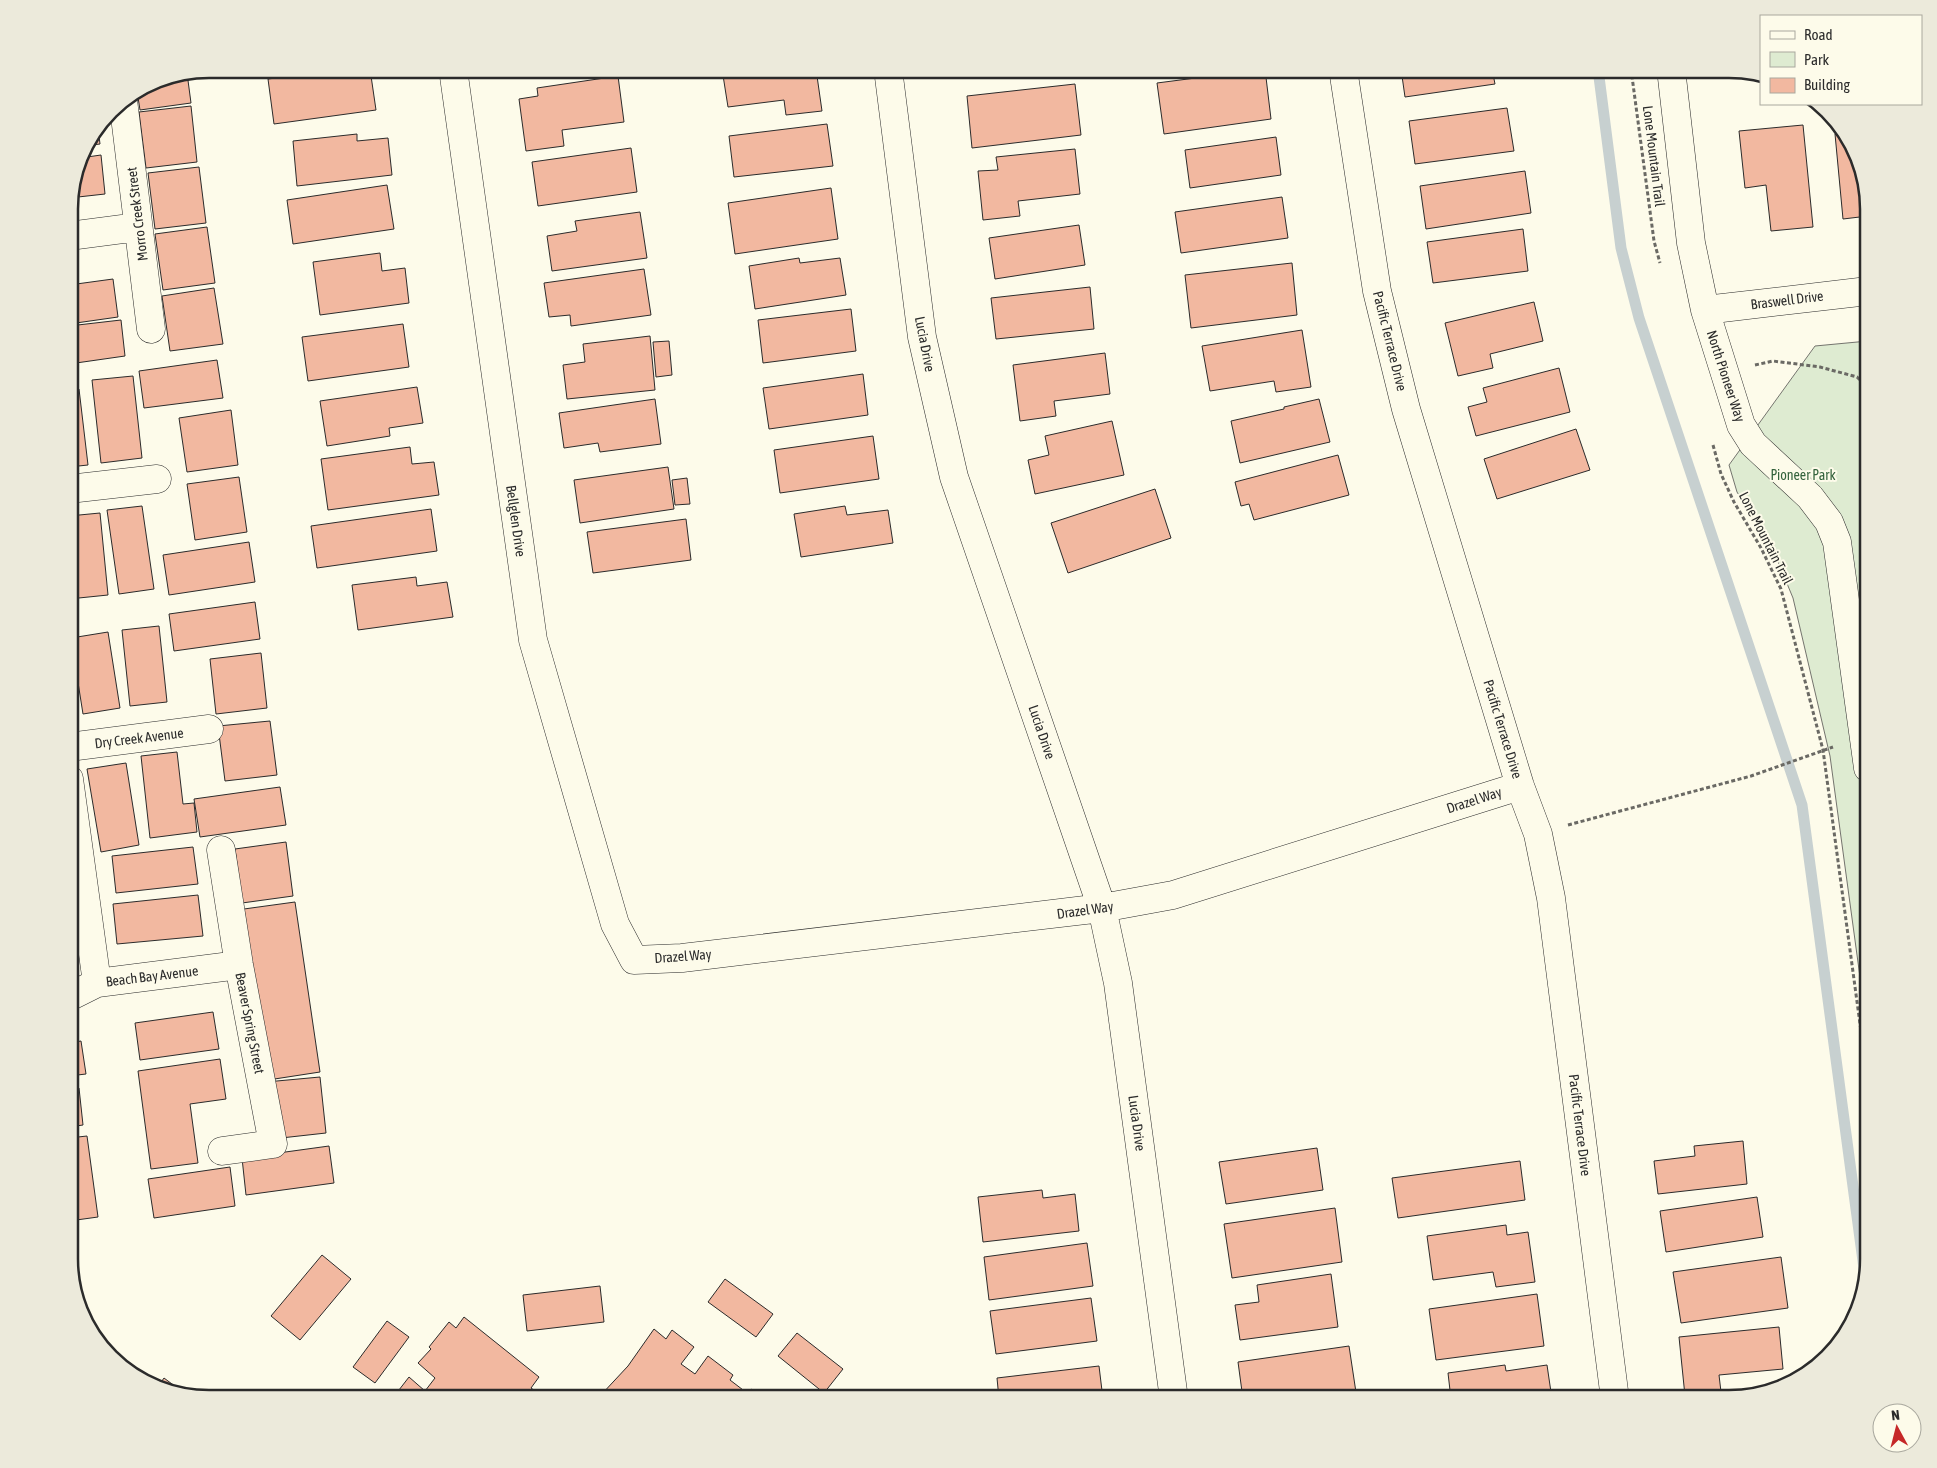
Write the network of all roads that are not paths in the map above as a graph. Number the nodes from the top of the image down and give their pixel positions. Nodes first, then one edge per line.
1 (454, 78) edge
2 (889, 78) edge
3 (1344, 78) edge
4 (1672, 78) edge
5 (124, 109) edge
6 (138, 227) junction
7 (78, 235) edge
8 (1860, 292) edge
9 (1706, 310) junction
10 (151, 329) dead end
11 (157, 480) dead end
12 (78, 488) edge
13 (1860, 710) edge
14 (209, 729) dead end
15 (78, 746) edge
16 (1520, 786) junction
17 (78, 845) edge
18 (221, 850) dead end
19 (1102, 908) junction
20 (634, 960) joint
21 (239, 965) junction
22 (97, 983) junction
23 (78, 992) edge
24 (222, 1151) dead end
25 (1173, 1390) edge
26 (1614, 1390) edge

1 - 20 street, Bellglen Drive
2 - 19 street, Lucia Drive
3 - 16 street, Pacific Terrace Drive
4 - 9 street, North Pioneer Way
5 - 6 street, Morro Creek Street
6 - 7 street
6 - 10 street, Morro Creek Street
8 - 9 street, Braswell Drive
9 - 13 street, North Pioneer Way
11 - 12 street
14 - 15 street, Dry Creek Avenue
16 - 19 street, Drazel Way
16 - 26 street, Pacific Terrace Drive
17 - 22 street
18 - 21 street, Beaver Spring Street
19 - 20 street, Drazel Way
19 - 25 street, Lucia Drive
21 - 22 street, Beach Bay Avenue
21 - 24 street, Beaver Spring Street
22 - 23 street, Beach Bay Avenue

